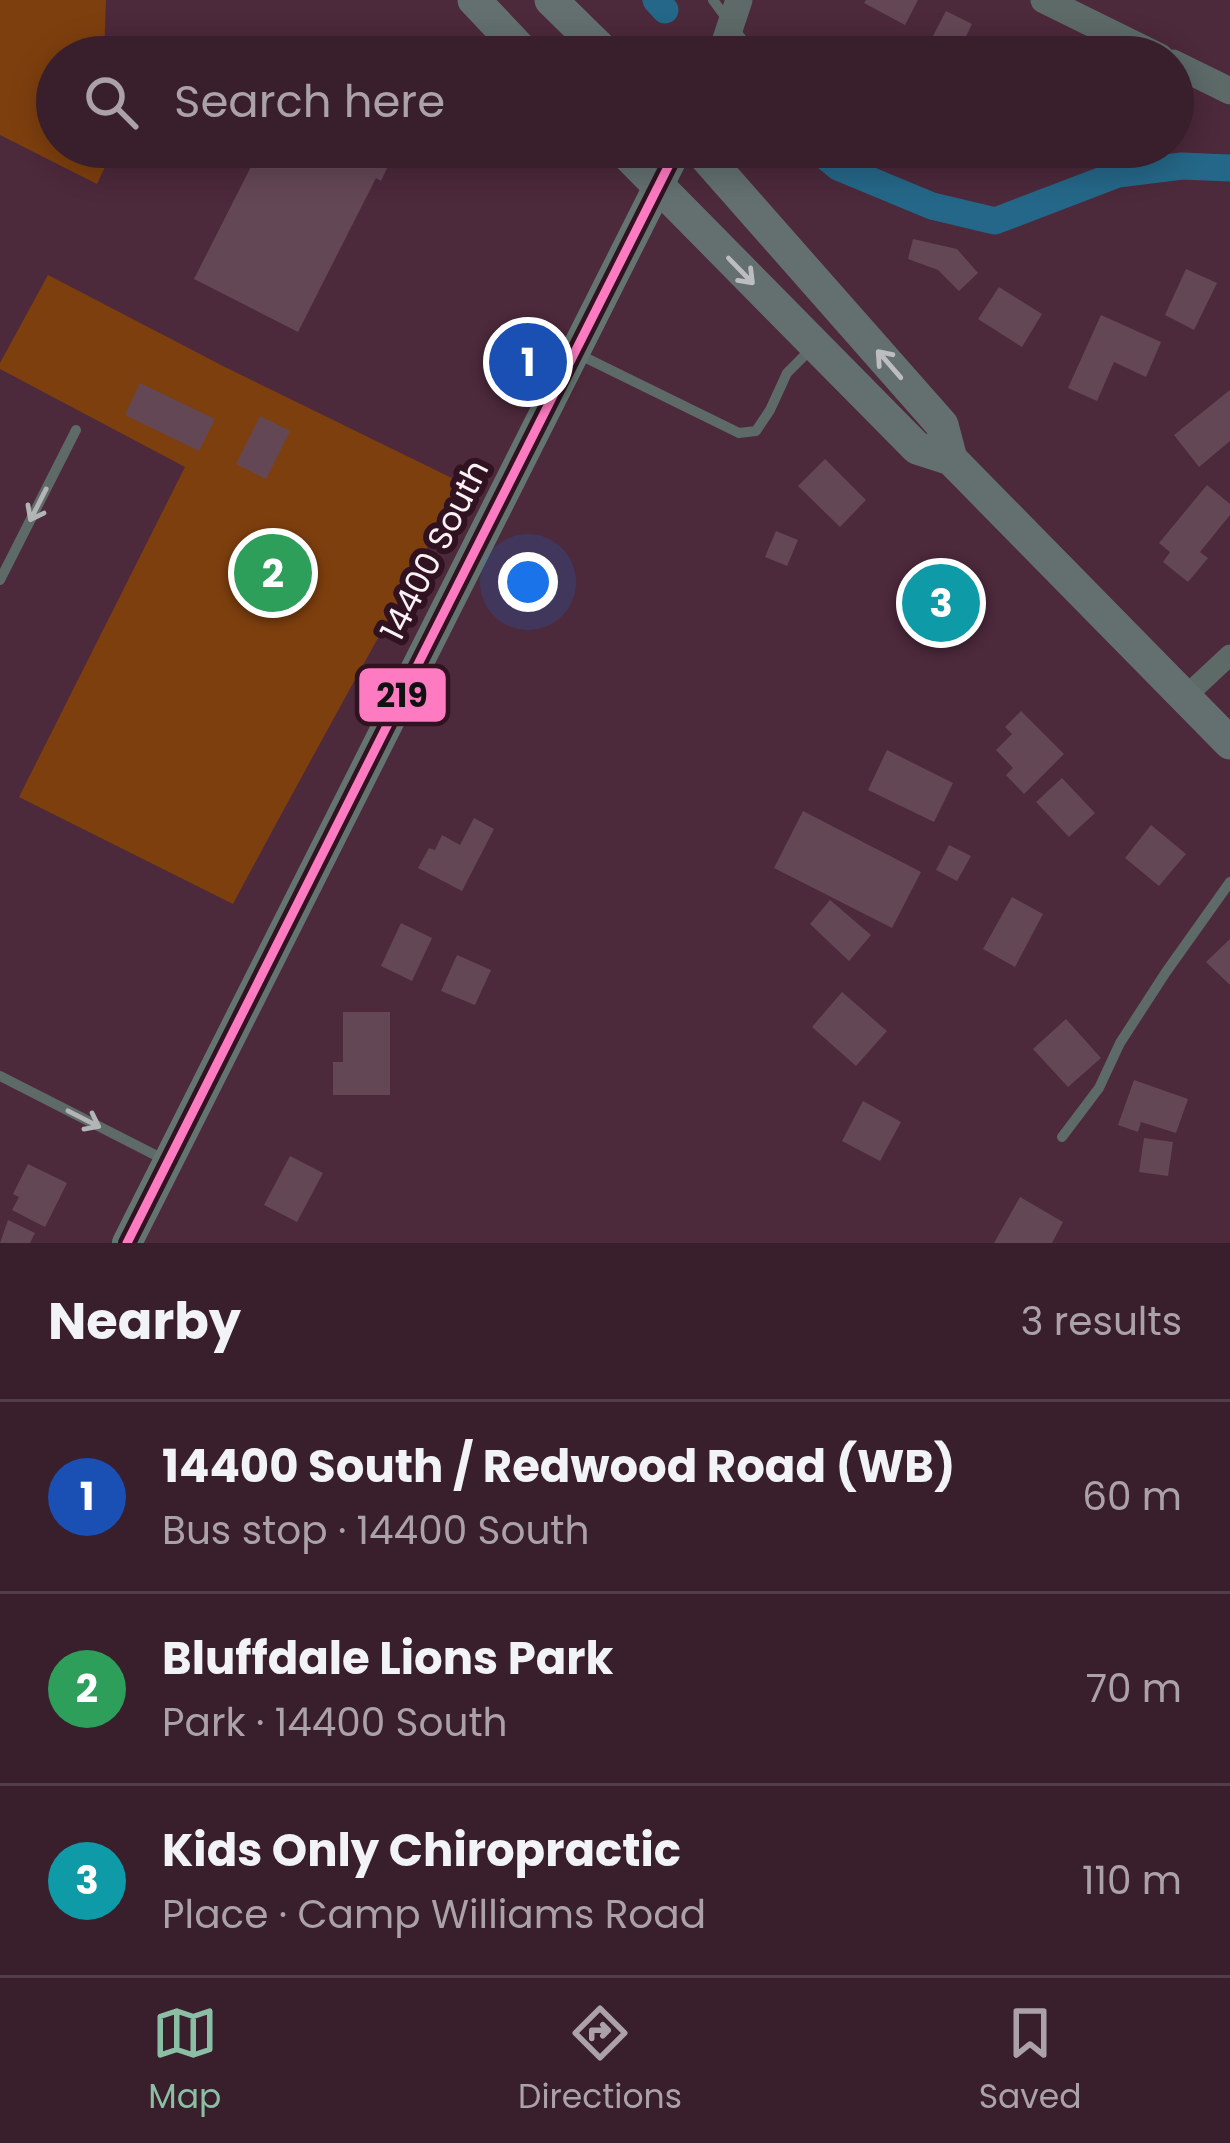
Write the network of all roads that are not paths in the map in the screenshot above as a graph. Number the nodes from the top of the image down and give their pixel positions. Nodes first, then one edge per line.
1 (474, 0) edge
2 (551, 0) edge
3 (713, 0) edge
4 (1044, 0) edge
5 (736, 13) edge
6 (508, 36) edge
7 (588, 36) edge
8 (1117, 36) edge
9 (1194, 73) edge
10 (1230, 91) edge
11 (642, 168) edge
12 (669, 168) edge
13 (717, 168) edge
14 (661, 186) junction
15 (814, 346) junction
16 (575, 353) junction
17 (76, 430) dead end
18 (951, 460) junction
19 (0, 580) edge
20 (1230, 655) edge
21 (1186, 696) junction
22 (1230, 742) edge
23 (1230, 882) edge
24 (0, 1076) edge
25 (1062, 1138) dead end
26 (168, 1162) junction
27 (127, 1243) edge

1 - 6 main road
2 - 7 main road
3 - 5 lane
4 - 8 street
9 - 10 street
11 - 14 main road
12 - 14 main road, 14400 South
18 -> 13 main road
14 -> 15 main road
14 - 16 main road, 14400 South
15 - 16 lane
15 - 18 main road
16 - 26 main road, 14400 South
17 -> 19 lane
18 - 21 main road
20 - 21 street
21 - 22 main road
23 - 25 lane
24 -> 26 lane
26 - 27 main road, 14400 South

